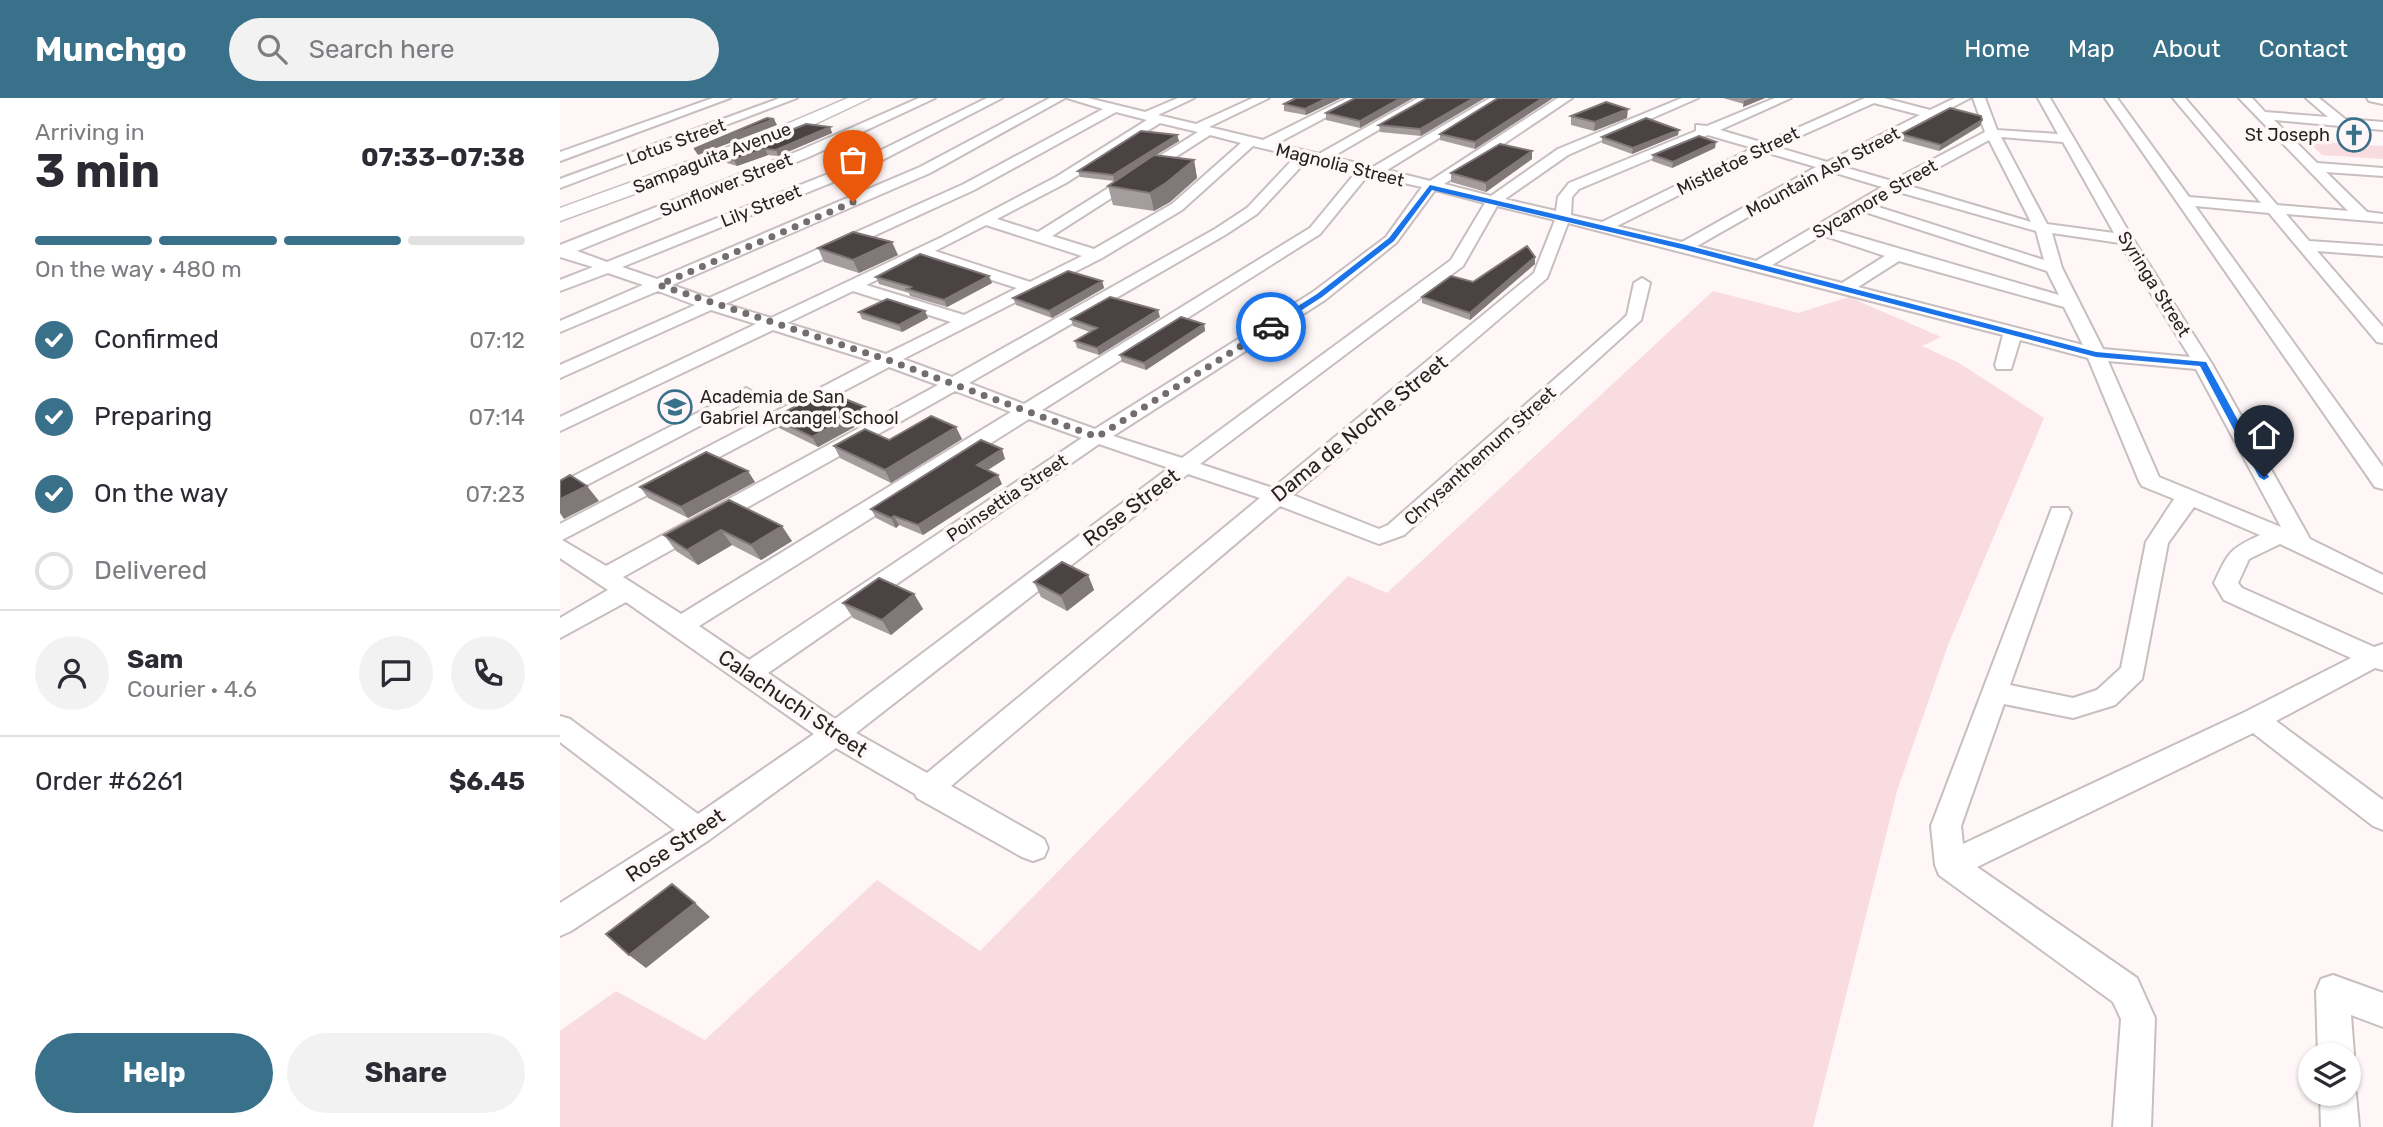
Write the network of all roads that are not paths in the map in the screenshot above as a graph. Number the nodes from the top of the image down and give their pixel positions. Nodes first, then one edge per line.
1 (724, 98) edge
2 (790, 98) edge
3 (862, 98) edge
4 (929, 98) edge
5 (996, 98) edge
6 (1059, 98) edge
7 (1073, 98) edge
8 (1188, 98) edge
9 (1263, 98) edge
10 (1356, 98) edge
11 (1427, 98) edge
12 (1498, 98) edge
13 (1566, 98) edge
14 (1785, 98) edge
15 (1873, 98) edge
16 (1964, 98) edge
17 (1979, 98) edge
18 (2045, 98) edge
19 (2111, 98) edge
20 (2179, 98) edge
21 (2245, 98) edge
22 (2312, 98) edge
23 (2373, 98) edge
24 (2383, 100) edge
25 (1676, 103) edge
26 (1112, 104) edge
27 (1933, 115) junction
28 (2262, 116) junction
29 (1152, 118) junction
30 (2340, 121) junction
31 (2383, 126) edge
32 (1202, 130) junction
33 (1707, 130) junction
34 (1992, 134) junction
35 (2070, 139) junction
36 (1256, 144) junction
37 (1763, 148) junction
38 (560, 157) edge
39 (1311, 158) junction
40 (1827, 167) junction
41 (2314, 167) junction
42 (1369, 172) junction
43 (2383, 172) edge
44 (560, 184) edge
45 (1430, 187) junction
46 (1892, 187) junction
47 (1493, 201) junction
48 (2182, 201) junction
49 (1863, 207) junction
50 (2274, 209) junction
51 (560, 215) edge
52 (2362, 216) junction
53 (1563, 218) junction
54 (2383, 218) edge
55 (984, 220) junction
56 (1602, 228) junction
57 (1821, 230) junction
58 (2043, 230) junction
59 (1041, 237) junction
60 (2125, 239) junction
61 (2304, 245) junction
62 (1684, 247) junction
63 (561, 251) edge
64 (2383, 251) edge
65 (921, 253) junction
66 (1096, 255) junction
67 (1897, 255) junction
68 (2021, 257) junction
69 (1759, 266) junction
70 (608, 267) junction
71 (2053, 268) junction
72 (1642, 283) dead end
73 (659, 285) junction
74 (2000, 285) junction
75 (560, 286) edge
76 (853, 286) junction
77 (1033, 288) junction
78 (1846, 288) junction
79 (2070, 303) junction
80 (712, 305) junction
81 (1971, 319) junction
82 (967, 321) junction
83 (774, 325) junction
84 (560, 327) edge
85 (2013, 332) junction
86 (2383, 338) edge
87 (2096, 354) junction
88 (888, 360) junction
89 (2203, 364) junction
90 (2004, 365) dead end
91 (560, 372) edge
92 (951, 386) junction
93 (746, 394) dead end
94 (1027, 411) junction
95 (560, 425) edge
96 (1097, 437) junction
97 (1186, 465) junction
98 (2383, 482) edge
99 (560, 492) edge
100 (1276, 496) junction
101 (2186, 497) junction
102 (2060, 513) dead end
103 (2290, 540) junction
104 (561, 546) edge
105 (616, 583) junction
106 (2383, 584) edge
107 (681, 626) junction
108 (560, 629) edge
109 (2379, 658) edge
110 (747, 675) junction
111 (1997, 693) junction
112 (2255, 720) junction
113 (560, 727) edge
114 (835, 734) junction
115 (927, 790) junction
116 (2383, 817) edge
117 (698, 831) junction
118 (1033, 848) dead end
119 (1950, 865) junction
120 (560, 921) edge
121 (2383, 1010) edge
122 (2335, 1043) edge
123 (2339, 1106) edge
124 (2132, 1127) edge
125 (2340, 1127) edge

1 - 38 street
2 - 44 street, Lotus Street
3 - 51 main road, Sampaguita Avenue
4 - 63 street, Sunflower Street
5 - 70 street, Lily Street
6 - 73 street
7 - 26 street, Magnolia Street
8 - 29 street
9 - 32 street
10 - 36 street
11 - 39 street
12 - 42 street
13 - 45 street, Poinsettia Street
14 - 33 street, Dama de Noche Street
15 - 27 street
15 - 37 street, Mistletoe Street
16 - 27 street, Mountain Ash Street
17 - 34 street
18 - 35 street, Syringa Street
19 - 48 street
20 - 50 street
21 - 28 street
22 - 30 street
23 - 24 street
25 - 33 street
25 - 47 street, Rose Street
26 - 29 street, Magnolia Street
26 - 80 street
27 - 40 street, Mountain Ash Street
28 - 30 street
28 - 41 street
29 - 32 street, Magnolia Street
29 - 55 street
30 - 31 street
32 - 36 street, Magnolia Street
32 - 59 street
33 - 37 street
33 - 53 street, Dama de Noche Street
34 - 35 street
34 - 46 street, Sycamore Street
34 - 58 street
35 - 60 street, Syringa Street
36 - 39 street, Magnolia Street
36 - 66 street
37 - 40 street
37 - 56 street, Mistletoe Street
39 - 42 street, Magnolia Street
39 - 92 street
40 - 46 street
40 - 62 street, Mountain Ash Street
41 - 43 street
41 - 52 street
42 - 45 street, Magnolia Street
42 - 94 street
45 - 47 street, Magnolia Street
45 - 96 street, Poinsettia Street
46 - 49 street, Sycamore Street
46 - 58 street
47 - 53 street, Magnolia Street
47 - 97 street, Rose Street
48 - 50 street
48 - 98 street
49 - 57 street, Sycamore Street
49 - 68 street
50 - 52 street
50 - 61 street
52 - 54 street
53 - 56 street, Magnolia Street
53 - 100 street, Dama de Noche Street
55 - 59 street
55 - 65 street
56 - 62 street, Magnolia Street
57 - 67 street
57 - 69 street, Sycamore Street
58 - 60 street
58 - 71 street
59 - 66 street
60 - 89 street, Syringa Street
61 - 64 street
61 - 86 street
62 - 69 street, Magnolia Street
63 - 70 street, Chrysanthemum Street
65 - 76 street
65 - 77 street
66 - 77 street
67 - 74 street
67 - 78 street
68 - 71 street
68 - 74 street
69 - 78 street, Magnolia Street
70 - 73 street, Chrysanthemum Street
70 - 75 street, Lily Street
71 - 79 street
72 - 100 street, Chrysanthemum Street
73 - 80 street, Chrysanthemum Street
73 - 84 street
74 - 79 street
74 - 81 street
76 - 82 street
76 - 83 street
77 - 82 street
78 - 81 street, Magnolia Street
79 - 87 street
80 - 83 street, Chrysanthemum Street
80 - 91 street
81 - 85 street, Magnolia Street
82 - 88 street
83 - 88 street, Chrysanthemum Street
83 - 95 street
85 - 87 street, Magnolia Street
85 - 90 street
87 - 89 street, Magnolia Street
87 - 101 street
88 - 92 street, Chrysanthemum Street
88 - 104 street
89 - 103 street, Syringa Street
92 - 94 street, Chrysanthemum Street
92 - 105 street
93 - 99 street
94 - 96 street, Chrysanthemum Street
94 - 107 street
96 - 97 street, Chrysanthemum Street
96 - 110 street, Poinsettia Street
97 - 100 street, Chrysanthemum Street
97 - 114 street, Rose Street
100 - 115 street, Dama de Noche Street
101 - 103 street
101 - 111 street
102 - 111 street
103 - 106 street
103 - 109 street
104 - 105 street, Calachuchi Street
105 - 107 street, Calachuchi Street
105 - 108 street
107 - 110 street, Calachuchi Street
109 - 112 street
110 - 114 street, Calachuchi Street
111 - 119 street
112 - 116 street
112 - 119 street
113 - 117 street
114 - 115 street, Calachuchi Street
114 - 117 street, Rose Street
115 - 118 street, Calachuchi Street
117 - 120 street, Rose Street
119 - 124 street
121 - 122 street
123 - 125 street

